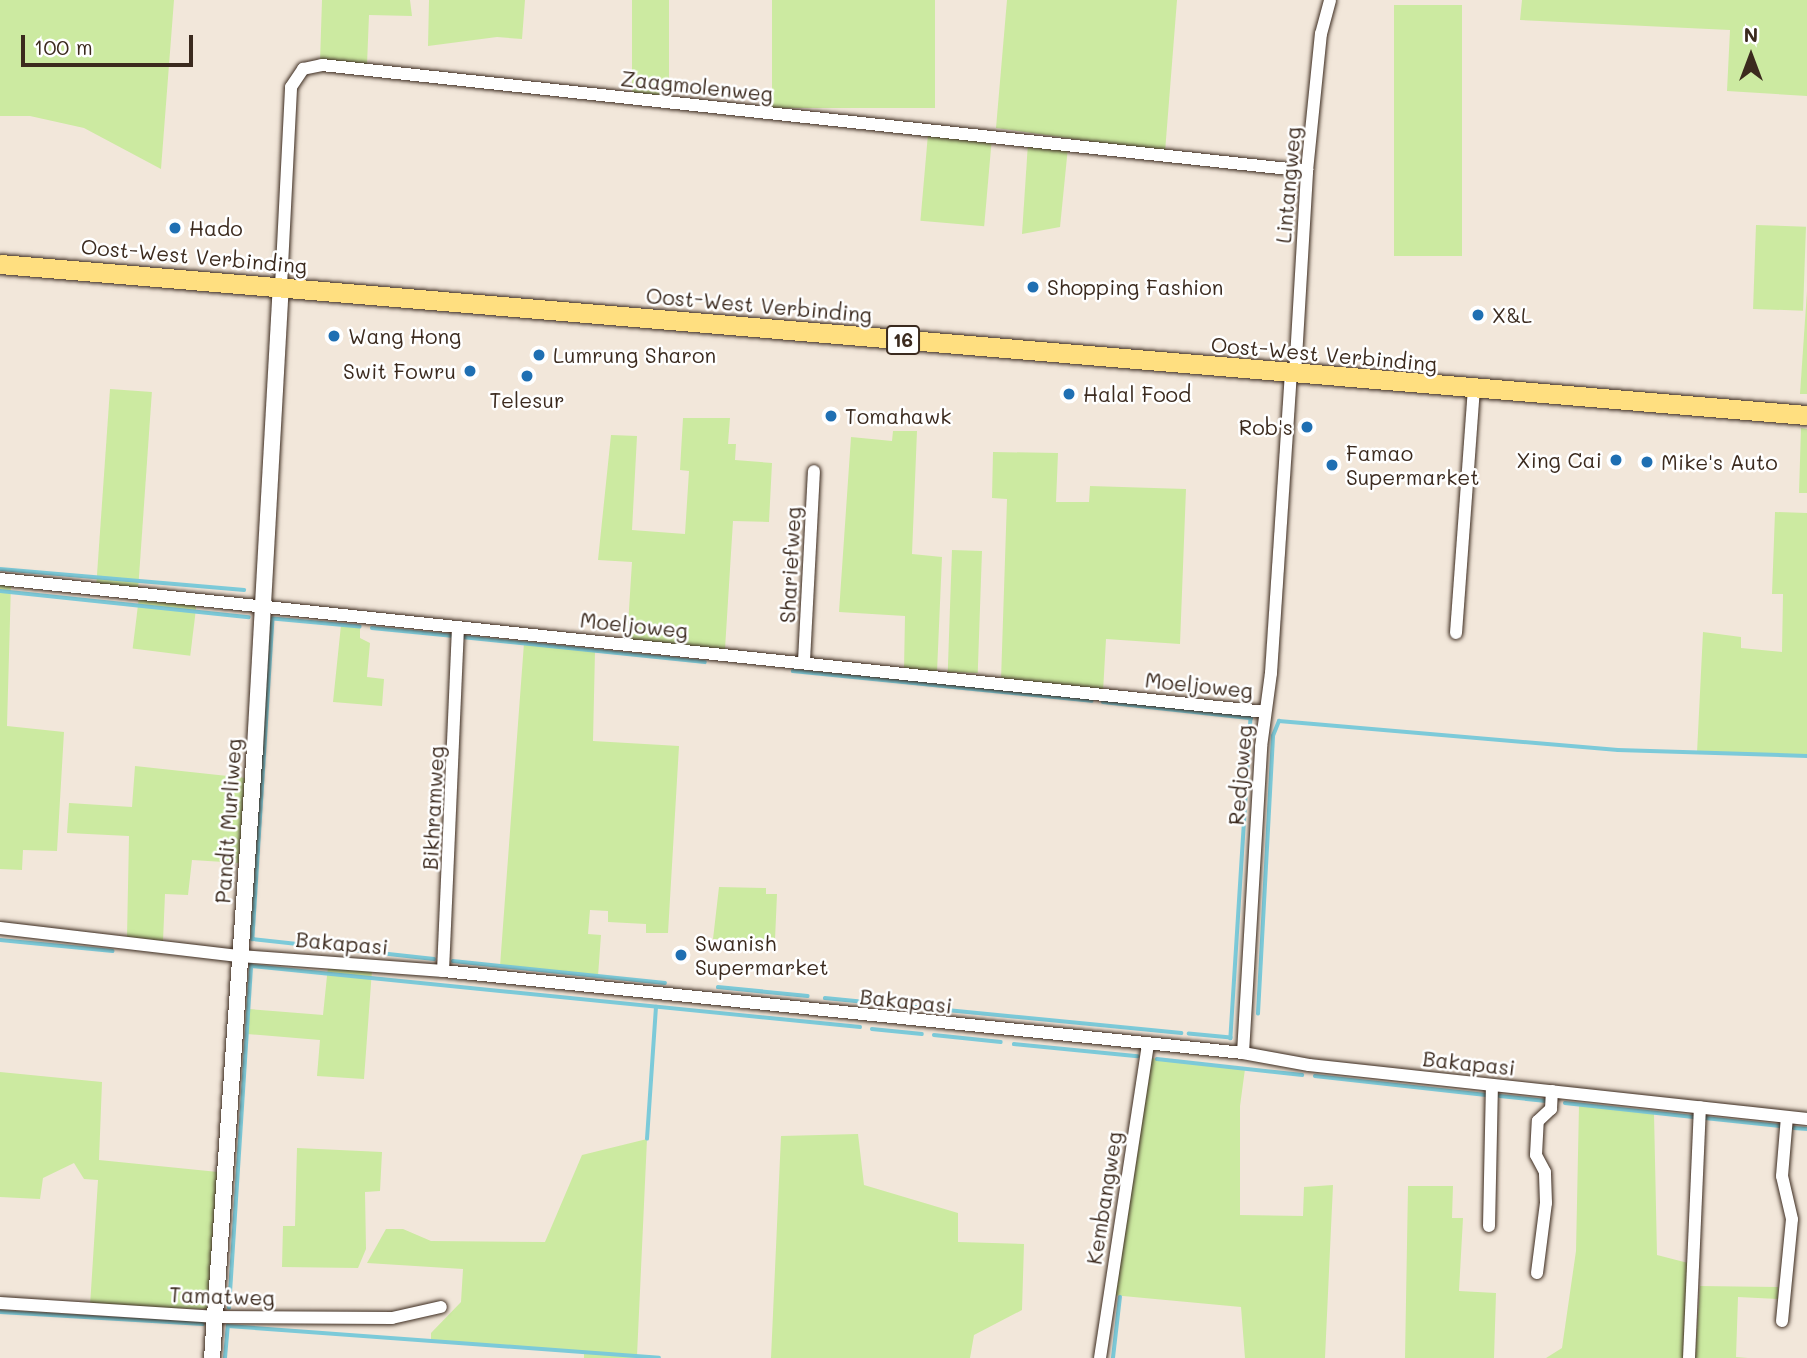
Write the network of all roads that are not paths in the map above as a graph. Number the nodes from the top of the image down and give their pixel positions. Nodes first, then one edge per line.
1 (1330, 0) edge
2 (1307, 171) junction
3 (0, 264) edge
4 (281, 286) junction
5 (1293, 374) junction
6 (1474, 388) junction
7 (1807, 415) edge
8 (814, 471) dead end
9 (0, 579) edge
10 (261, 607) junction
11 (1456, 633) dead end
12 (458, 635) junction
13 (804, 661) junction
14 (1265, 712) junction
15 (0, 929) edge
16 (240, 956) junction
17 (443, 971) junction
18 (1148, 1045) junction
19 (1243, 1053) junction
20 (1492, 1085) junction
21 (1552, 1091) junction
22 (1700, 1107) junction
23 (1787, 1116) junction
24 (1807, 1119) edge
25 (1489, 1226) dead end
26 (1537, 1273) dead end
27 (0, 1303) edge
28 (441, 1307) dead end
29 (214, 1317) junction
30 (1782, 1321) dead end
31 (212, 1358) edge
32 (1100, 1358) edge
33 (1689, 1358) edge

1 - 2 street, Lintangweg
2 - 4 street, Zaagmolenweg
2 - 5 street, Lintangweg
3 - 4 main road, Oost-West Verbinding / 16
4 - 5 main road, Oost-West Verbinding / 16
4 - 10 street, Pandit Murliweg
5 - 6 main road, Oost-West Verbinding / 16
5 - 14 street, Redjoweg
6 - 7 main road, Oost-West Verbinding / 16
6 - 11 street
8 - 13 street, Shariefweg
9 - 10 street, Moeljoweg
10 - 12 street, Moeljoweg
10 - 16 street, Pandit Murliweg
12 - 13 street, Moeljoweg
12 - 17 street, Bikhramweg
13 - 14 street, Moeljoweg
14 - 19 street, Redjoweg
15 - 16 street, Bakapasi
16 - 17 street, Bakapasi
16 - 29 street, Pandit Murliweg
17 - 18 street, Bakapasi
18 - 19 street, Bakapasi
18 - 32 street, Kembangweg
19 - 20 street, Bakapasi
20 - 21 street, Bakapasi
20 - 25 street
21 - 22 street, Bakapasi
21 - 26 street
22 - 23 street, Bakapasi
22 - 33 street
23 - 24 street, Bakapasi
23 - 30 street
27 - 29 street, Tamatweg
28 - 29 street, Tamatweg
29 - 31 street, Pandit Murliweg

